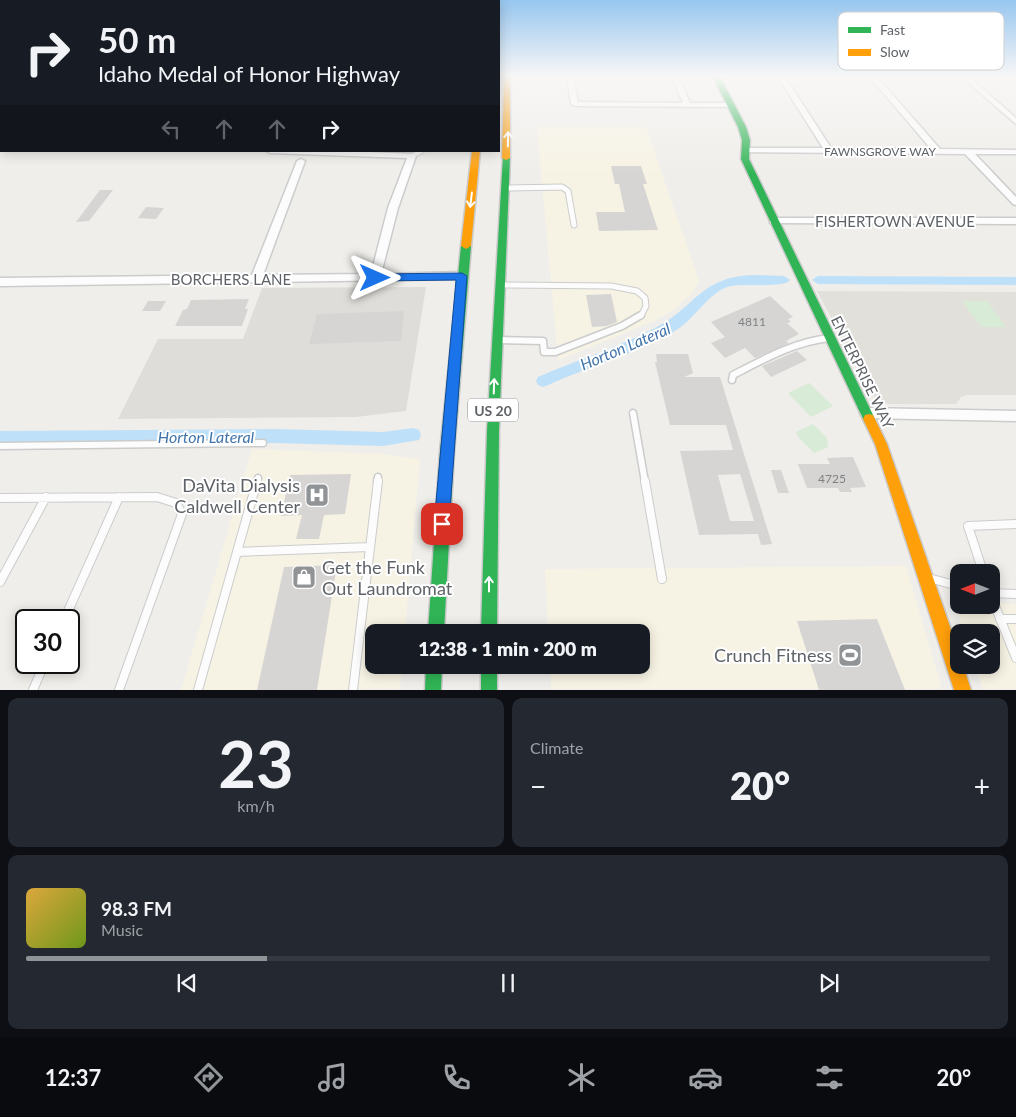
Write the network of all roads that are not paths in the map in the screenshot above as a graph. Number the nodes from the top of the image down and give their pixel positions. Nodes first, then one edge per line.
1 (508, 109) edge
2 (733, 109) edge
3 (802, 109) edge
4 (901, 109) edge
5 (1001, 109) edge
6 (1016, 122) edge
7 (745, 150) junction
8 (829, 151) junction
9 (298, 152) edge
10 (420, 152) edge
11 (476, 152) edge
12 (938, 152) junction
13 (968, 152) junction
14 (1016, 152) edge
15 (412, 156) junction
16 (301, 161) dead end
17 (506, 188) junction
18 (1016, 202) edge
19 (773, 221) junction
20 (1016, 221) edge
21 (574, 225) dead end
22 (462, 276) junction
23 (375, 278) junction
24 (256, 279) junction
25 (0, 282) edge
26 (499, 284) junction
27 (830, 338) junction
28 (496, 340) junction
29 (732, 380) dead end
30 (633, 413) dead end
31 (866, 414) junction
32 (1016, 416) edge
33 (262, 443) dead end
34 (0, 446) edge
35 (378, 476) dead end
36 (258, 478) dead end
37 (119, 497) junction
38 (0, 498) edge
39 (46, 498) junction
40 (1016, 524) edge
41 (370, 547) junction
42 (237, 552) junction
43 (980, 564) edge
44 (927, 578) junction
45 (662, 579) dead end
46 (0, 582) edge
47 (950, 584) edge
48 (1016, 594) edge
49 (1000, 595) edge
50 (69, 609) edge
51 (998, 614) edge
52 (1016, 619) edge
53 (1000, 620) junction
54 (436, 624) edge
55 (489, 624) edge
56 (1016, 658) edge
57 (40, 674) edge
58 (434, 674) edge
59 (489, 674) edge
60 (33, 690) edge
61 (119, 690) edge
62 (198, 690) edge
63 (353, 690) edge
64 (433, 690) edge
65 (489, 690) edge
66 (963, 690) edge

17 -> 1 main road
2 - 7 main road, ENTERPRISE WAY
3 - 8 street
4 - 12 street
5 - 6 street
7 - 8 street, FAWNSGROVE WAY
7 - 19 main road, ENTERPRISE WAY
8 - 12 street, FAWNSGROVE WAY
9 - 15 street
10 - 15 lane
11 -> 22 main road, US 20
12 - 13 street, FAWNSGROVE WAY
13 - 14 street, FAWNSGROVE WAY
13 - 18 street
15 - 23 street
16 - 24 street
17 - 21 lane
17 - 26 main road, US 20
19 - 20 street, FISHERTOWN AVENUE
19 - 27 main road, ENTERPRISE WAY
22 - 23 street, BORCHERS LANE
22 - 54 main road, US 20
23 - 24 street, BORCHERS LANE
24 - 25 street, BORCHERS LANE
26 - 28 main road, US 20
26 - 28 lane
27 - 29 lane
27 - 31 main road, ENTERPRISE WAY
55 -> 28 main road, US 20
30 - 45 lane
31 - 32 street
31 - 44 main road, ENTERPRISE WAY
33 - 34 lane
35 - 41 lane
36 - 42 lane
37 - 39 lane
37 - 50 lane
37 - 61 lane
38 - 39 lane
39 - 46 lane
40 - 43 lane
41 - 42 lane
41 - 63 lane
42 - 62 lane
44 - 47 lane
44 - 66 main road, ENTERPRISE WAY
48 - 49 lane
51 - 53 lane
52 - 53 lane
53 - 56 lane
57 - 60 lane
58 - 64 main road
59 - 65 main road

